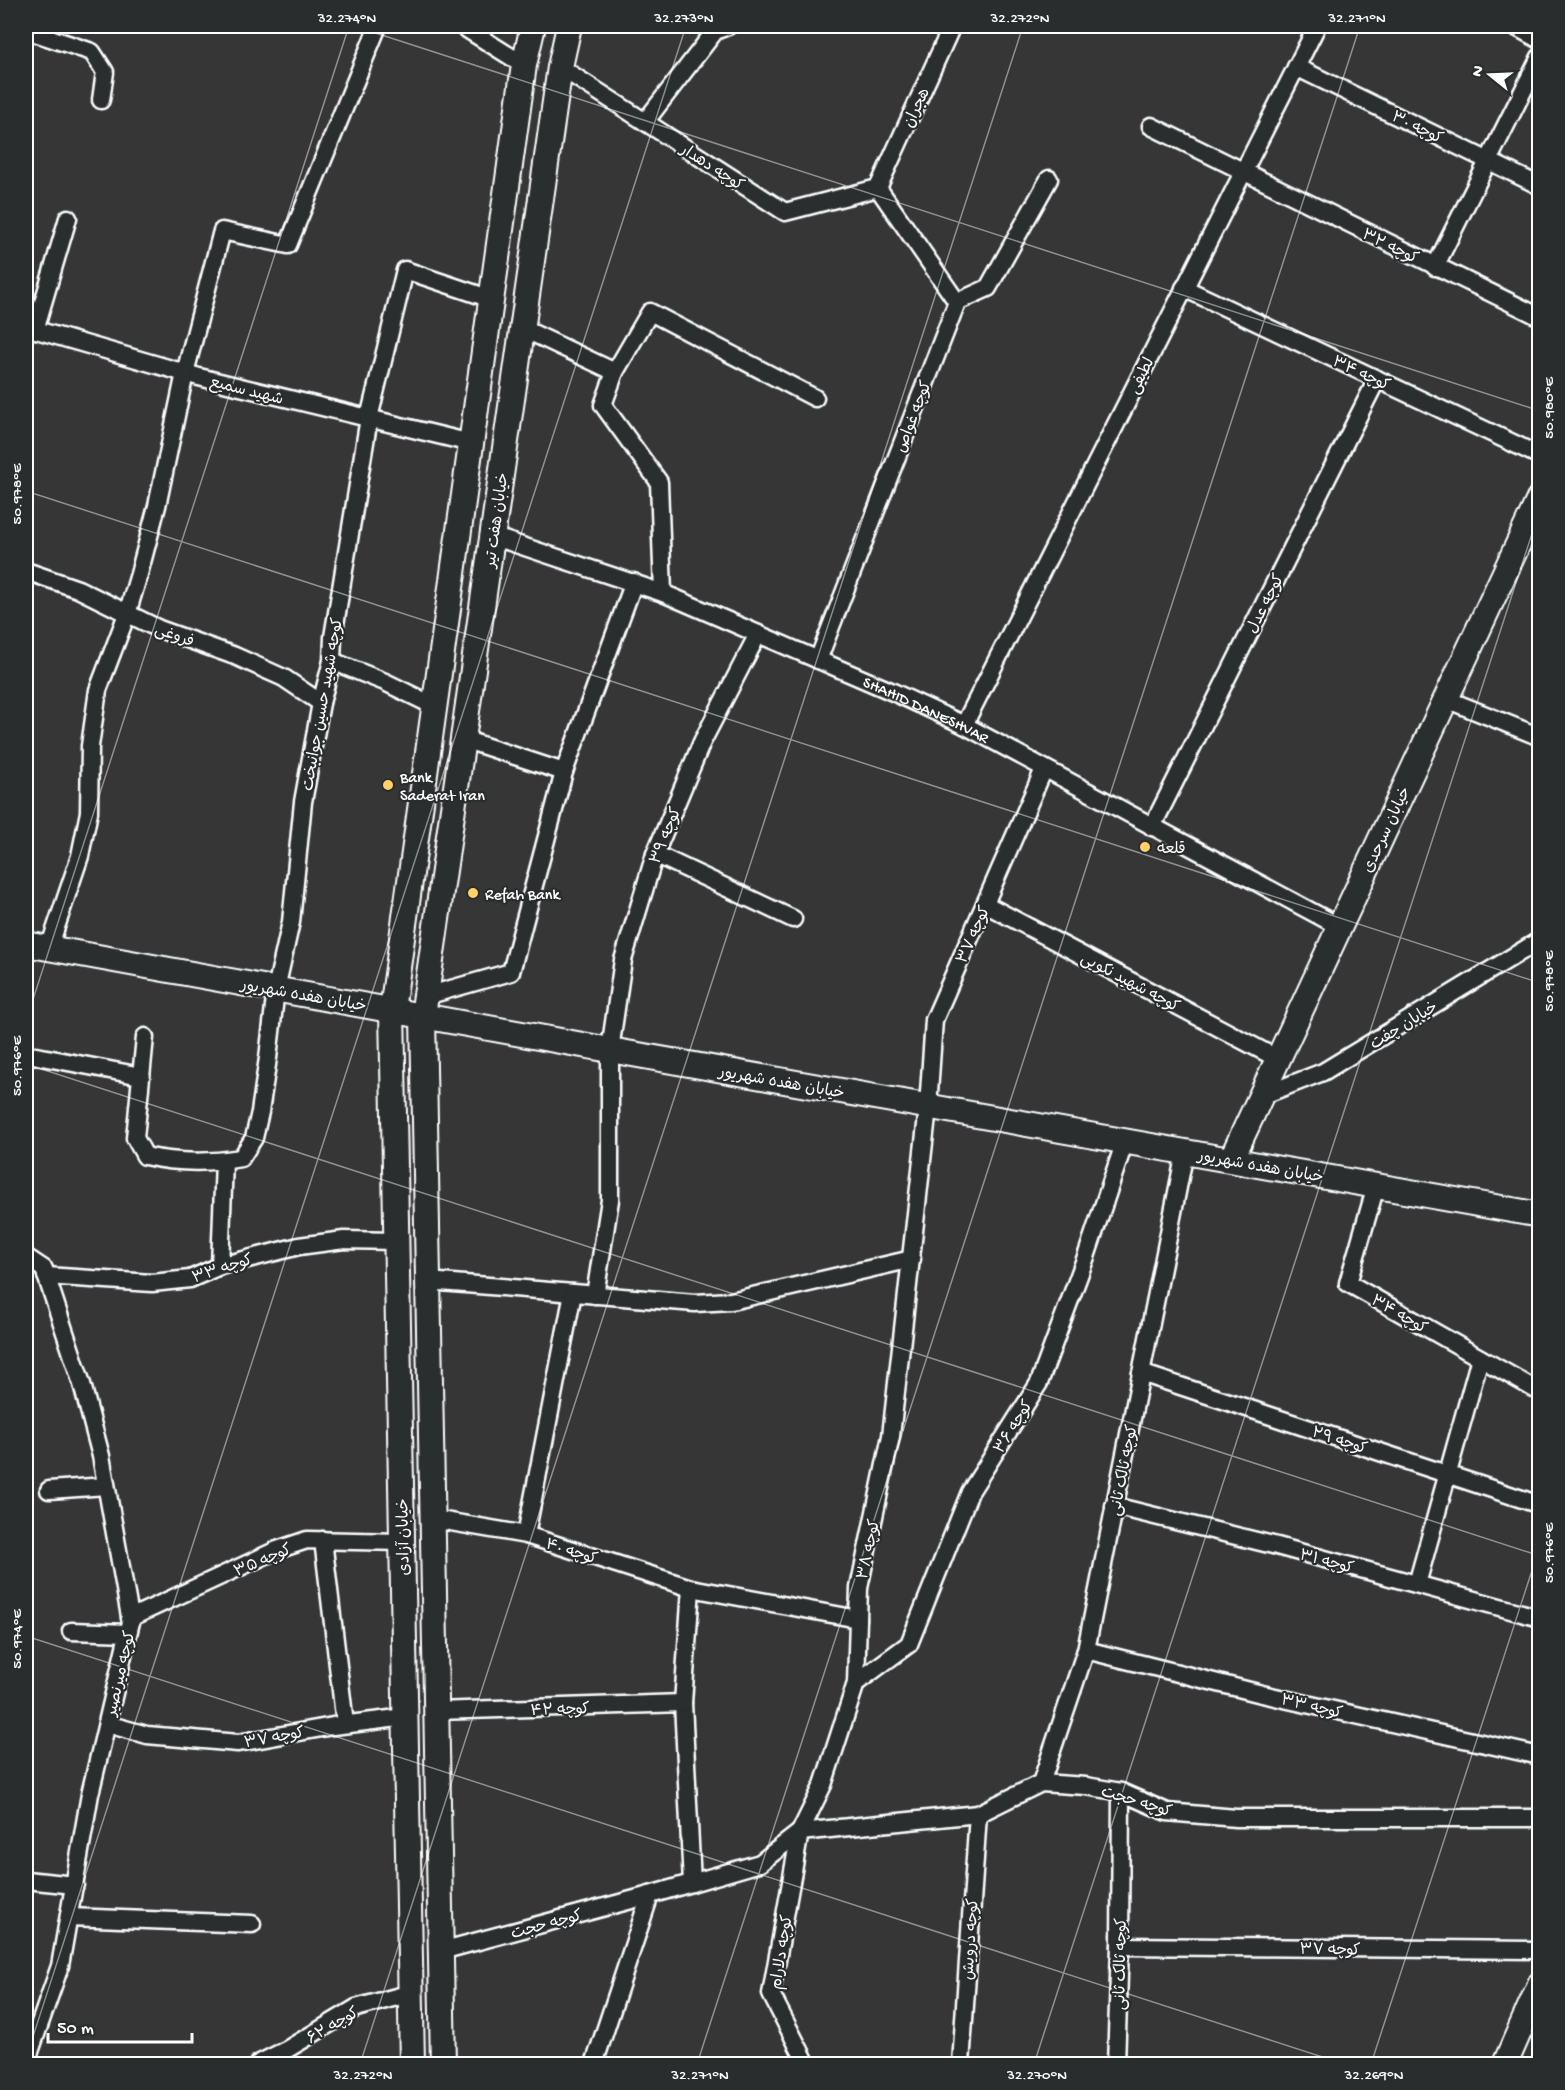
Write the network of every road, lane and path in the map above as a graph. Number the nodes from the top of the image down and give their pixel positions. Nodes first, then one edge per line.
1 (378, 26) edge
2 (462, 26) edge
3 (533, 26) edge
4 (569, 26) edge
5 (728, 26) edge
6 (952, 26) edge
7 (1317, 26) edge
8 (1514, 26) edge
9 (26, 30) edge
10 (1539, 40) edge
11 (1539, 57) edge
12 (524, 65) junction
13 (560, 67) junction
14 (1296, 67) junction
15 (101, 100) dead end
16 (645, 122) junction
17 (1151, 126) dead end
18 (1488, 161) junction
19 (1243, 172) junction
20 (1049, 179) dead end
21 (1539, 186) edge
22 (878, 188) junction
23 (68, 218) dead end
24 (1435, 267) junction
25 (1185, 288) junction
26 (491, 299) junction
27 (957, 302) junction
28 (1539, 317) edge
29 (522, 328) junction
30 (30, 329) edge
31 (615, 372) junction
32 (185, 373) junction
33 (1377, 379) junction
34 (815, 398) dead end
35 (369, 418) junction
36 (471, 443) junction
37 (1539, 456) edge
38 (1539, 497) edge
39 (1534, 522) edge
40 (460, 526) junction
41 (492, 536) junction
42 (26, 571) edge
43 (634, 582) junction
44 (663, 593) junction
45 (127, 615) junction
46 (758, 634) junction
47 (818, 660) junction
48 (332, 662) junction
49 (1446, 699) junction
50 (321, 703) junction
51 (434, 706) junction
52 (964, 725) junction
53 (1539, 737) edge
54 (463, 739) junction
55 (1044, 769) junction
56 (564, 772) junction
57 (1152, 827) junction
58 (655, 854) junction
59 (985, 904) junction
60 (406, 911) junction
61 (438, 915) junction
62 (793, 919) dead end
63 (1340, 927) junction
64 (1539, 940) edge
65 (26, 944) edge
66 (49, 948) junction
67 (276, 989) junction
68 (425, 1006) junction
69 (392, 1010) junction
70 (145, 1037) dead end
71 (610, 1050) junction
72 (26, 1054) edge
73 (1278, 1059) junction
74 (141, 1076) junction
75 (1261, 1096) junction
76 (425, 1101) junction
77 (394, 1103) junction
78 (928, 1107) junction
79 (1125, 1141) junction
80 (1185, 1152) junction
81 (1231, 1160) junction
82 (224, 1161) junction
83 (1376, 1186) junction
84 (1539, 1215) edge
85 (396, 1241) junction
86 (26, 1257) edge
87 (912, 1259) junction
88 (220, 1266) junction
89 (46, 1276) junction
90 (428, 1281) junction
91 (573, 1293) junction
92 (595, 1294) junction
93 (1480, 1358) junction
94 (1141, 1373) junction
95 (1539, 1392) edge
96 (1447, 1475) junction
97 (106, 1486) junction
98 (49, 1490) dead end
99 (1539, 1505) edge
100 (1114, 1506) junction
101 (433, 1520) junction
102 (526, 1535) junction
103 (323, 1540) junction
104 (402, 1542) junction
105 (1417, 1584) junction
106 (691, 1588) junction
107 (434, 1596) junction
108 (403, 1598) junction
109 (858, 1618) junction
110 (1539, 1618) edge
111 (129, 1626) junction
112 (72, 1630) dead end
113 (1086, 1650) junction
114 (856, 1683) junction
115 (683, 1704) junction
116 (436, 1711) junction
117 (406, 1717) junction
118 (345, 1724) junction
119 (107, 1725) junction
120 (1539, 1756) edge
121 (1041, 1783) junction
122 (1121, 1792) junction
123 (978, 1814) junction
124 (1539, 1818) edge
125 (800, 1832) junction
126 (26, 1880) edge
127 (692, 1882) junction
128 (75, 1885) junction
129 (650, 1895) junction
130 (69, 1917) junction
131 (252, 1924) dead end
132 (410, 1934) junction
133 (441, 1942) junction
134 (1120, 1946) junction
135 (1539, 1950) edge
136 (1539, 1984) edge
137 (442, 1988) junction
138 (411, 1992) junction
139 (288, 2057) edge
140 (26, 2063) edge
141 (258, 2064) edge
142 (412, 2064) edge
143 (443, 2064) edge
144 (594, 2064) edge
145 (807, 2064) edge
146 (960, 2064) edge
147 (1116, 2064) edge
148 (1505, 2064) edge

1 - 32 street
2 - 12 street
3 - 12 street, خیابان هفت تیر
4 - 13 street, خیابان هفت تیر
5 - 16 street
6 - 22 street, هجران
7 - 14 street, لطیفی
8 - 10 street
9 - 15 street
11 - 18 street
12 - 26 street, خیابان هفت تیر
13 - 16 street, کوچه دهدار
13 - 29 street, خیابان هفت تیر
14 - 18 street, کوچه ۳۰
14 - 19 street, لطیفی
16 - 22 street, کوچه دهدار
17 - 19 street, کوچه ۳۲
18 - 21 street, کوچه ۳۰
18 - 24 street
19 - 24 street, کوچه ۳۲
19 - 25 street, لطیفی
20 - 27 street
22 - 27 street
23 - 30 street
24 - 28 street, کوچه ۳۲
25 - 33 street, کوچه ۳۴
25 - 52 street, لطیفی
26 - 35 street, کوچه شهید حسین جوانبخت
26 - 36 street, خیابان هفت تیر
27 - 47 street, کوچه غواص
29 - 31 street
29 - 41 street, خیابان هفت تیر
30 - 32 street, شهید سمیع
31 - 34 street
31 - 44 street
32 - 35 street, شهید سمیع
32 - 45 street
33 - 37 street, کوچه ۳۴
33 - 57 street, کوچه عدل
35 - 36 street, شهید سمیع
35 - 48 street, کوچه شهید حسین جوانبخت
36 - 40 street, خیابان هفت تیر
38 - 39 street, خیابان سرحدی
39 - 49 street, خیابان سرحدی
40 - 41 street
40 - 51 street, خیابان هفت تیر
41 - 43 street, SHAHID DANESHVAR
41 - 54 street, خیابان هفت تیر
42 - 45 street, فروغی
43 - 44 street, SHAHID DANESHVAR
43 - 56 street
44 - 46 street, SHAHID DANESHVAR
45 - 50 street, فروغی
45 - 66 street
46 - 47 street, SHAHID DANESHVAR
46 - 58 street, کوچه ۳۹
47 - 52 street, SHAHID DANESHVAR
48 - 50 street, کوچه شهید حسین جوانبخت
48 - 51 street
49 - 53 street
49 - 63 street, خیابان سرحدی
50 - 67 street, کوچه شهید حسین جوانبخت
51 - 60 street, خیابان هفت تیر
52 - 55 street, SHAHID DANESHVAR
54 - 56 street
54 - 61 street, خیابان هفت تیر
55 - 57 street, SHAHID DANESHVAR
55 - 59 street, کوچه ۳۷
56 - 68 street
57 - 63 street, SHAHID DANESHVAR
58 - 62 street
58 - 71 street, کوچه ۳۹
59 - 73 street, کوچه شهید نکویی
59 - 78 street, کوچه ۳۷
60 - 61 street
60 - 69 street, خیابان هفت تیر
61 - 68 street, خیابان هفت تیر
63 - 73 street, خیابان سرحدی
64 - 75 street, خیابان چفت
65 - 66 street, خیابان هفده شهریور
66 - 67 street, خیابان هفده شهریور
67 - 69 street, خیابان هفده شهریور
67 - 82 street, کوچه شهید حسین جوانبخت
68 - 69 street, خیابان هفده شهریور
68 - 71 street, خیابان هفده شهریور
68 - 76 street, خیابان آزادی
69 - 77 street, خیابان آزادی
70 - 74 street
71 - 78 street, خیابان هفده شهریور
71 - 92 street
72 - 74 street
73 - 75 street, خیابان سرحدی
74 - 82 street
75 - 81 street, خیابان سرحدی
76 - 77 street
76 - 90 street, خیابان آزادی
77 - 85 street, خیابان آزادی
78 - 79 street, خیابان هفده شهریور
78 - 87 street, کوچه ۳۸
79 - 80 street, خیابان هفده شهریور
79 - 114 street, کوچه ۳۶
80 - 81 street, خیابان هفده شهریور
80 - 94 street, کوچه ثالک ثانی
81 - 83 street, خیابان هفده شهریور
82 - 88 street
83 - 84 street, خیابان هفده شهریور
83 - 93 street, کوچه ۳۴
85 - 88 street, کوچه ۳۳
85 - 104 street, خیابان آزادی
86 - 89 street, کوچه میرنصیر
87 - 92 street
87 - 109 street, کوچه ۳۸
88 - 89 street, کوچه ۳۳
89 - 97 street, کوچه میرنصیر
90 - 91 street
90 - 101 street, خیابان آزادی
91 - 92 street
91 - 102 street, کوچه ۴۰
93 - 95 street, کوچه ۳۴
93 - 96 street
94 - 96 street, کوچه ۲۹
94 - 100 street, کوچه ثالک ثانی
96 - 99 street, کوچه ۲۹
96 - 105 street
97 - 98 street
97 - 111 street, کوچه میرنصیر
100 - 105 street, کوچه ۳۱
100 - 113 street, کوچه ثالک ثانی
101 - 102 street
101 - 107 street, خیابان آزادی
102 - 106 street, کوچه ۴۰
103 - 104 street, کوچه ۳۵
103 - 111 street, کوچه ۳۵
103 - 118 street
104 - 108 street, خیابان آزادی
105 - 110 street, کوچه ۳۱
106 - 109 street, کوچه ۴۰
106 - 115 street
107 - 108 street
107 - 116 street, خیابان آزادی
108 - 117 street, خیابان آزادی
109 - 114 street, کوچه ۳۸
111 - 112 street
111 - 119 street, کوچه میرنصیر
113 - 120 street, کوچه ۳۳
113 - 121 street, کوچه ثالک ثانی
114 - 125 street, کوچه ۳۸
115 - 116 street, کوچه ۴۲
115 - 127 street
116 - 133 street, خیابان آزادی
117 - 118 street, کوچه ۳۷
117 - 132 street, خیابان آزادی
118 - 119 street, کوچه ۳۷
119 - 128 street, کوچه میرنصیر
121 - 122 street, کوچه حجت
121 - 123 street
122 - 124 street, کوچه حجت
122 - 134 street, کوچه ثالک ثانی
123 - 125 street
123 - 146 street, کوچه درویش
125 - 127 street, کوچه حجت
125 - 145 street, کوچه دلارام
126 - 128 street
127 - 129 street, کوچه حجت
128 - 130 street, کوچه میرنصیر
129 - 133 street, کوچه حجت
129 - 144 street
130 - 131 street
130 - 140 street, کوچه میرنصیر
132 - 133 street
132 - 138 street, خیابان آزادی
133 - 137 street, خیابان آزادی
134 - 135 street, کوچه ۳۷
134 - 147 street, کوچه ثالک ثانی
136 - 148 street
137 - 138 street
137 - 143 street, خیابان آزادی
138 - 139 street, کوچه ۶۲
138 - 142 street, خیابان آزادی
139 - 141 street, کوچه ۶۲

